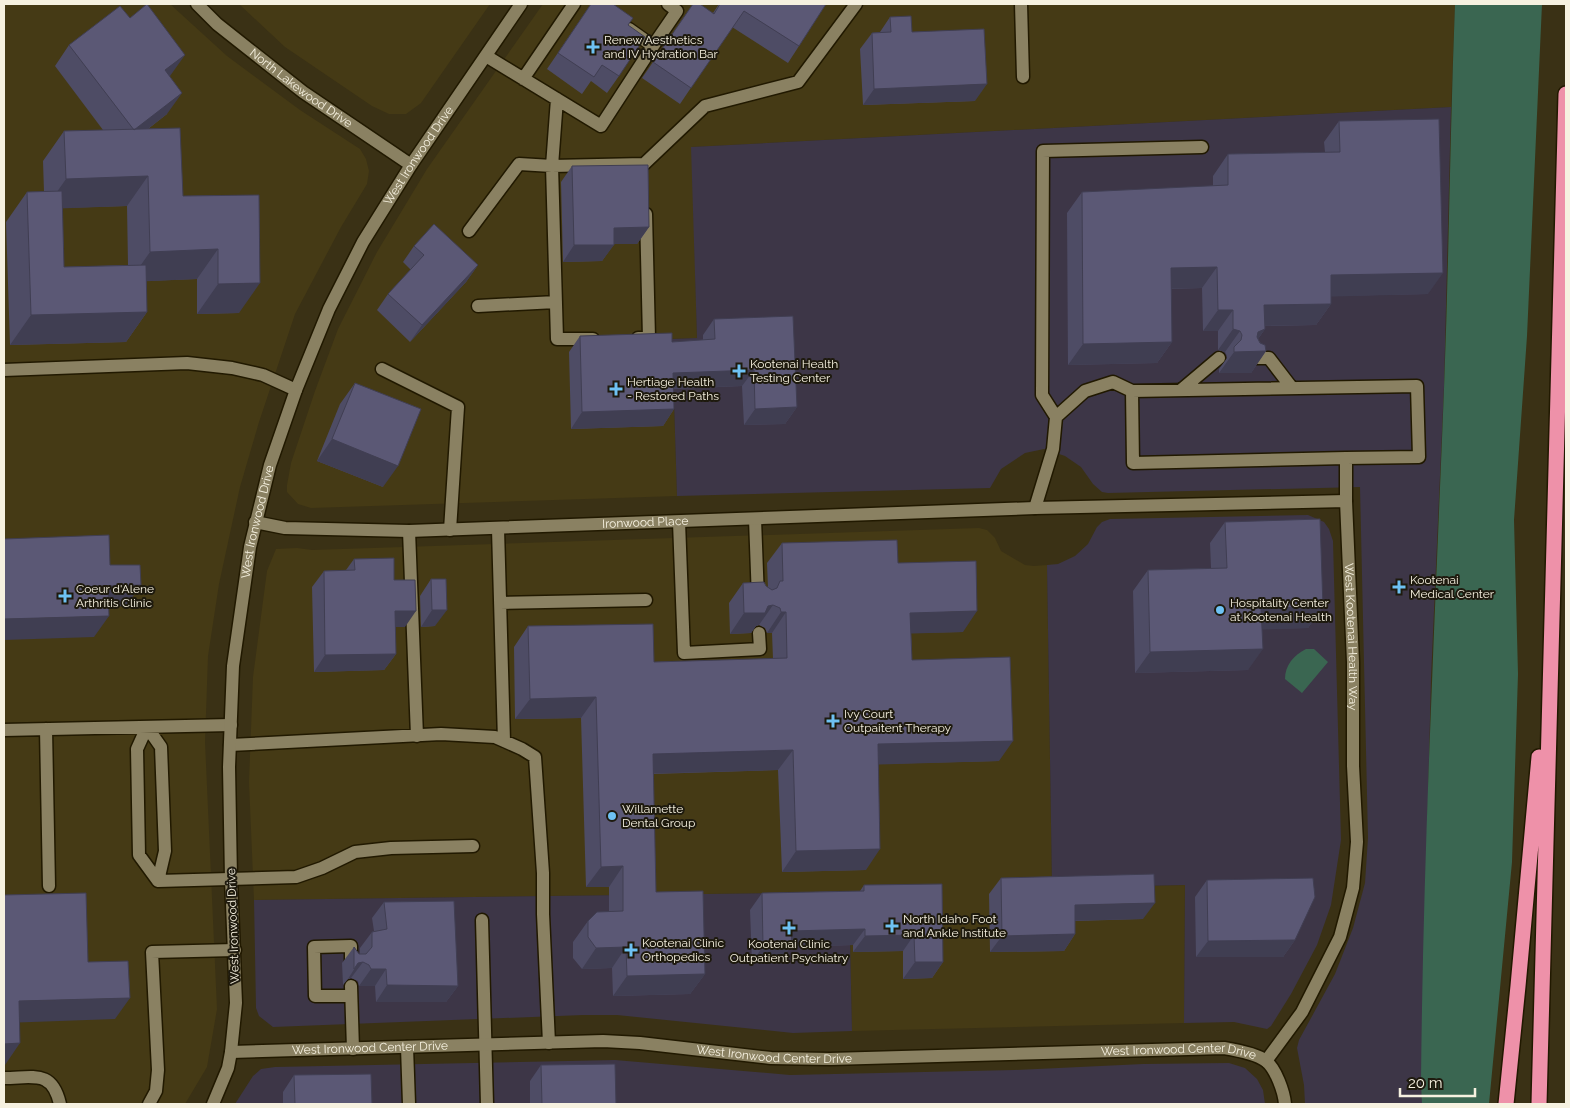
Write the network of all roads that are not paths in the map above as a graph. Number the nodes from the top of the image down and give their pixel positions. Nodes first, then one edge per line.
1 (197, 4) edge
2 (521, 4) edge
3 (574, 4) edge
4 (668, 4) edge
5 (856, 4) edge
6 (1021, 4) edge
7 (615, 20) edge
8 (653, 46) junction
9 (486, 56) junction
10 (1023, 77) dead end
11 (523, 78) junction
12 (1566, 94) edge
13 (557, 99) junction
14 (1202, 147) dead end
15 (411, 165) junction
16 (552, 166) junction
17 (645, 203) edge
18 (469, 230) dead end
19 (556, 302) junction
20 (478, 306) dead end
21 (622, 338) edge
22 (603, 339) edge
23 (1219, 358) dead end
24 (1250, 358) edge
25 (382, 369) dead end
26 (4, 370) edge
27 (1292, 388) junction
28 (296, 390) junction
29 (1182, 390) junction
30 (1132, 391) junction
31 (1056, 417) junction
32 (1346, 458) junction
33 (1346, 501) junction
34 (1035, 508) junction
35 (755, 519) junction
36 (255, 522) junction
37 (679, 522) junction
38 (498, 528) junction
39 (450, 530) junction
40 (409, 531) junction
41 (646, 600) dead end
42 (758, 602) edge
43 (500, 603) junction
44 (1552, 611) junction
45 (759, 633) edge
46 (231, 725) junction
47 (147, 727) junction
48 (46, 729) junction
49 (4, 730) edge
50 (416, 736) junction
51 (504, 741) junction
52 (230, 745) junction
53 (473, 846) dead end
54 (231, 879) junction
55 (158, 881) junction
56 (49, 886) dead end
57 (482, 920) dead end
58 (234, 950) junction
59 (350, 963) dead end
60 (549, 1043) junction
61 (486, 1045) junction
62 (408, 1047) junction
63 (353, 1049) junction
64 (232, 1052) junction
65 (1266, 1061) junction
66 (4, 1078) edge
67 (60, 1104) edge
68 (149, 1104) edge
69 (213, 1104) edge
70 (410, 1104) edge
71 (487, 1104) edge
72 (1285, 1104) edge
73 (1506, 1104) edge
74 (1539, 1104) edge

1 - 15 street, North Lakewood Drive
2 - 9 street, West Ironwood Drive
3 - 11 street
4 - 8 street
5 - 16 street
6 - 10 street
7 - 8 street
8 - 13 street
9 - 11 street
9 - 15 street, West Ironwood Drive
11 - 13 street
12 - 44 highway
13 - 16 street
14 - 31 street
15 - 28 street, West Ironwood Drive
16 - 18 street
16 - 19 street
17 - 21 street
19 - 20 street
19 - 22 street
23 - 29 street
24 - 27 street
25 - 39 street
26 - 28 street
27 - 29 street
27 - 32 street
28 - 36 street, West Ironwood Drive
29 - 30 street
30 - 31 street
30 - 32 street
31 - 34 street
32 - 33 street, West Kootenai Health Way
33 - 34 street
33 - 65 street, West Kootenai Health Way
34 - 35 street, Ironwood Place
35 - 37 street, Ironwood Place
35 - 42 street
36 - 40 street, Ironwood Place
36 - 46 street, West Ironwood Drive
37 - 38 street, Ironwood Place
37 - 45 street
38 - 39 street, Ironwood Place
38 - 43 street
39 - 40 street, Ironwood Place
40 - 50 street
41 - 43 street
43 - 51 street
44 - 73 highway
44 - 74 highway
46 - 47 street
46 - 52 street, West Ironwood Drive
47 - 48 street
47 - 55 street
47 - 55 street
48 - 49 street
48 - 56 street
50 - 51 street
50 - 52 street
51 - 60 street
52 - 54 street, West Ironwood Drive
53 - 54 street
54 - 55 street
54 - 58 street, West Ironwood Drive
57 - 61 street
58 - 64 street, West Ironwood Drive
58 - 68 street
59 - 63 street
60 - 61 street, West Ironwood Center Drive
60 - 65 street, West Ironwood Center Drive
61 - 62 street, West Ironwood Center Drive
61 - 71 street
62 - 63 street, West Ironwood Center Drive
62 - 70 street
63 - 64 street, West Ironwood Center Drive
64 - 69 street, West Ironwood Drive
65 - 72 street, West Ironwood Center Drive
66 - 67 street

